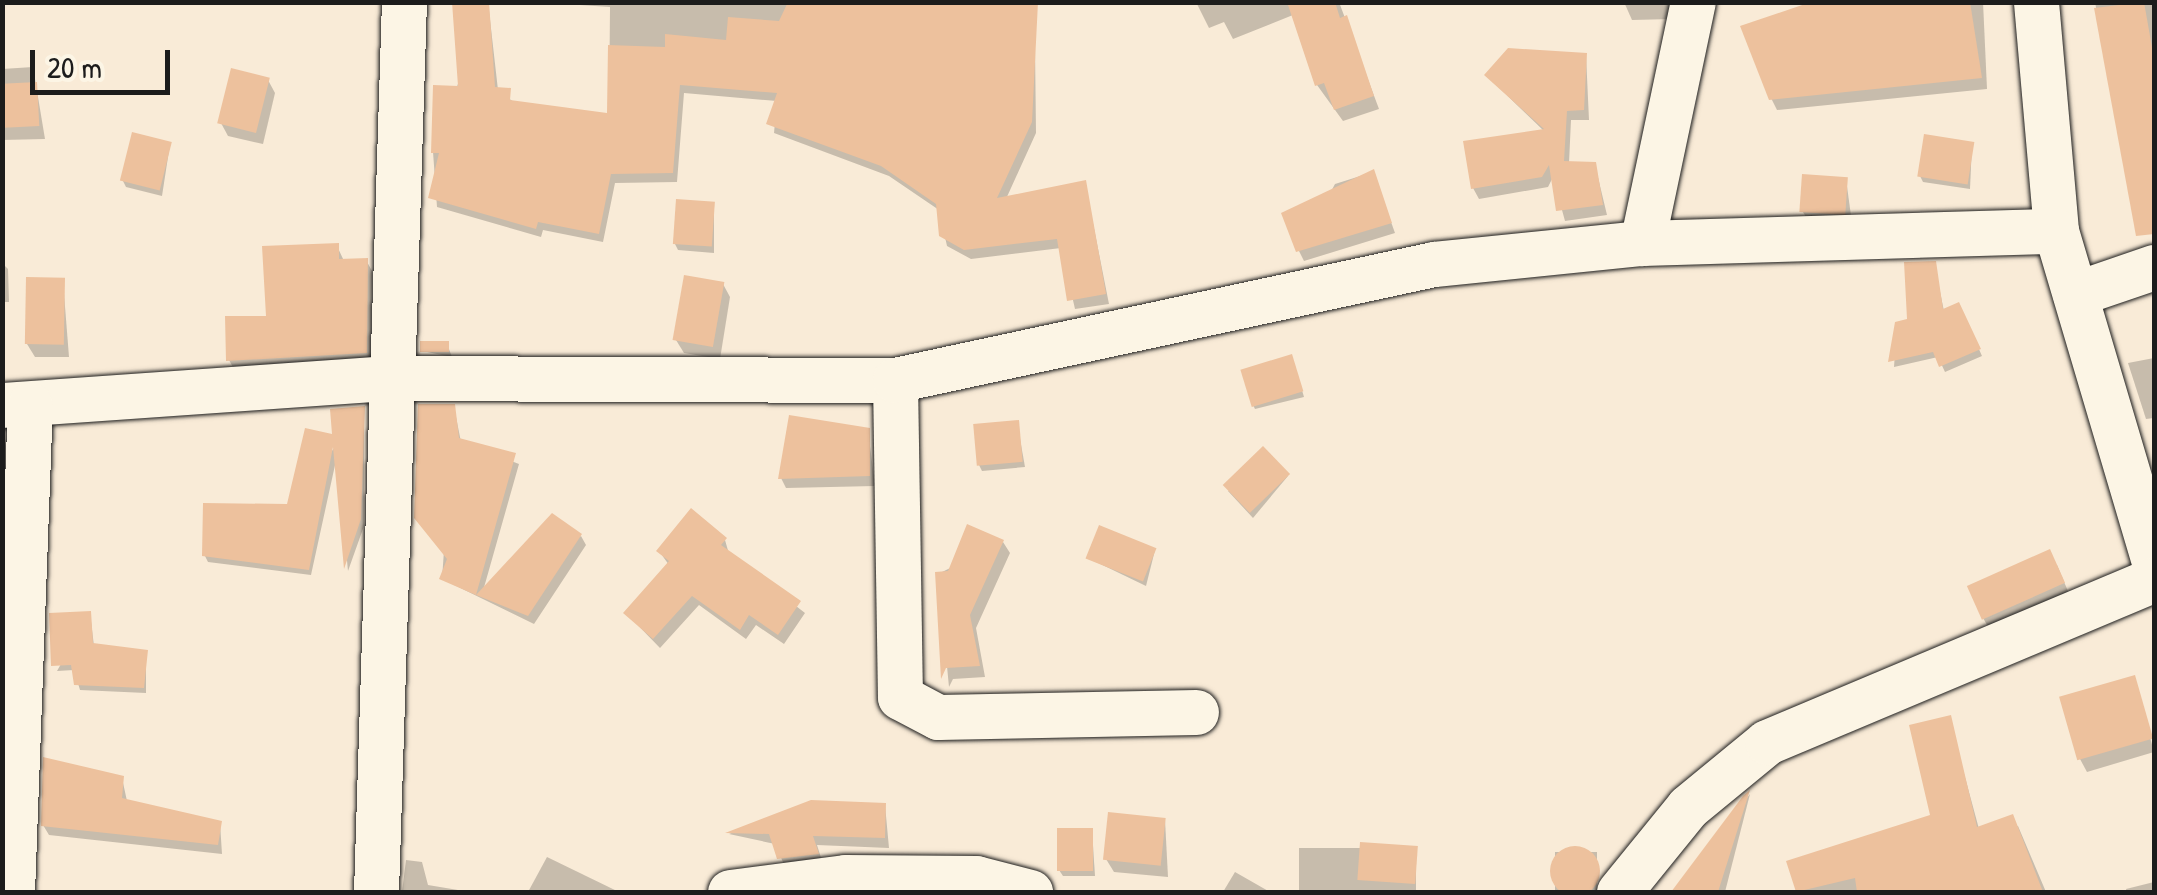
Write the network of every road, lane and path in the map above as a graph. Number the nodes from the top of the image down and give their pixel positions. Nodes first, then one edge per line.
1 (404, 2) edge
2 (1693, 2) edge
3 (2036, 2) edge
4 (2056, 231) junction
5 (1642, 243) junction
6 (2154, 267) edge
7 (2075, 294) junction
8 (392, 378) junction
9 (895, 380) junction
10 (16, 405) edge
11 (2154, 561) edge
12 (2154, 579) edge
13 (1196, 712) dead end
14 (12, 892) edge
15 (376, 892) edge
16 (730, 892) edge
17 (1030, 892) edge
18 (1619, 892) edge

1 - 8 street
2 - 5 street
3 - 4 street
4 - 5 street
4 - 7 street
5 - 9 street
6 - 7 street
7 - 11 street
8 - 9 street
8 - 10 street
8 - 15 street
9 - 13 street
10 - 14 street
12 - 18 street
16 - 17 street

